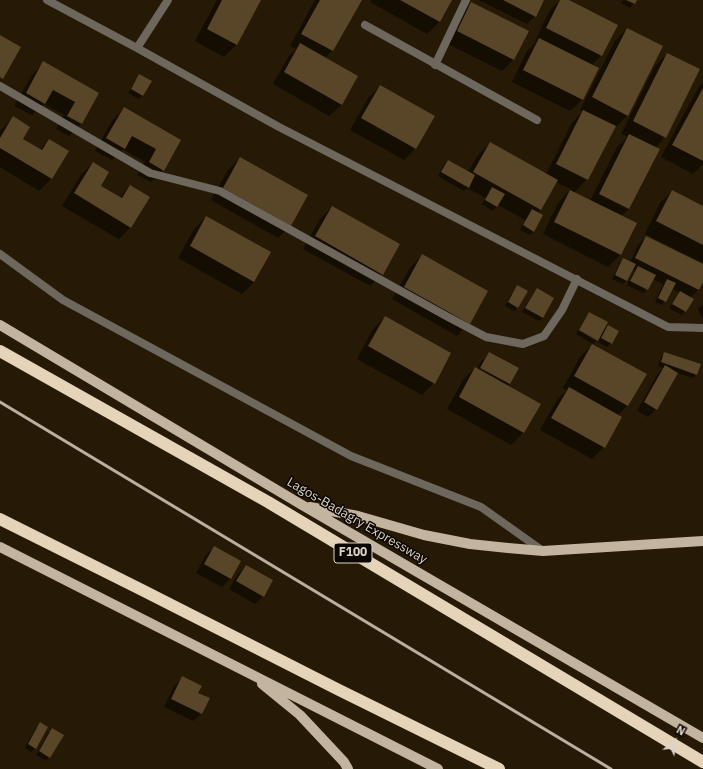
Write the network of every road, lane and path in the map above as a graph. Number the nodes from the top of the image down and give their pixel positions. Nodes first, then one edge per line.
1 (47, 0) edge
2 (168, 0) edge
3 (466, 0) edge
4 (365, 25) dead end
5 (137, 48) junction
6 (435, 65) junction
7 (0, 86) edge
8 (537, 120) dead end
9 (0, 254) edge
10 (577, 279) junction
11 (0, 325) edge
12 (703, 328) edge
13 (0, 351) edge
14 (302, 505) junction
15 (0, 519) edge
16 (703, 541) edge
17 (0, 547) edge
18 (543, 551) junction
19 (240, 668) junction
20 (703, 738) edge
21 (703, 762) edge
22 (348, 769) edge
23 (438, 769) edge
24 (500, 769) edge

1 - 5 street
2 - 5 street
3 - 6 street
4 - 6 street
5 - 10 street
6 - 8 street
7 - 10 street
9 - 18 street
10 - 12 street
11 - 14 main road, Lagos-Badagry Expressway
13 - 21 highway, F100
14 - 18 main road
14 - 20 main road, Lagos-Badagry Expressway
15 - 24 highway
16 - 18 main road
17 - 19 main road
19 - 22 main road
19 - 23 main road

